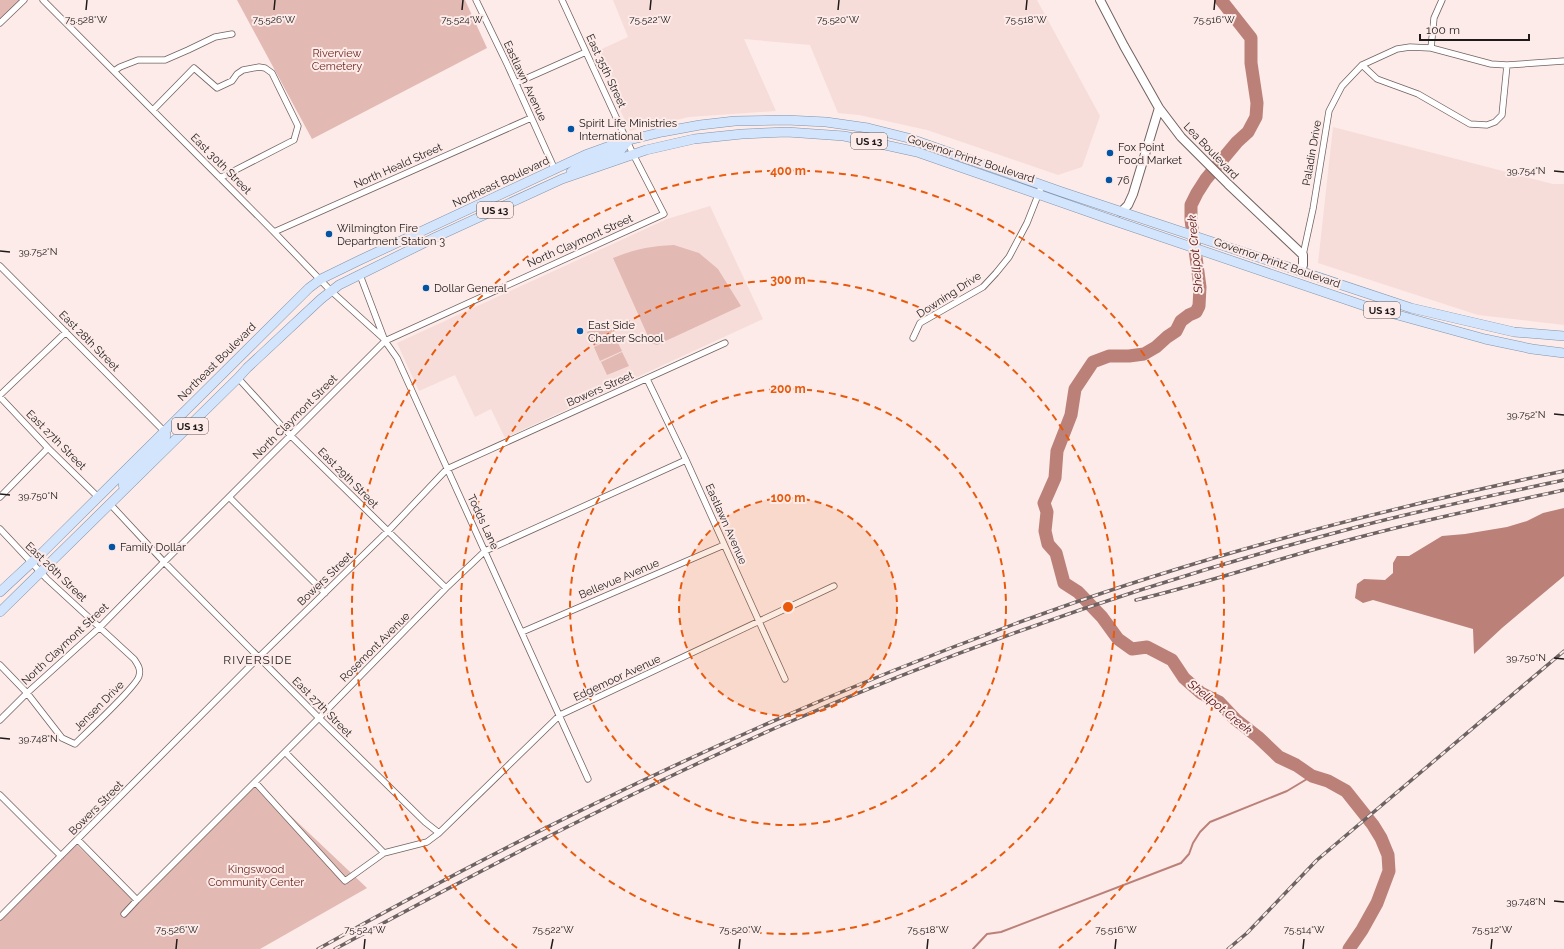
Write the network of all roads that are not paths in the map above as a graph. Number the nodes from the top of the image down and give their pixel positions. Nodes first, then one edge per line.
1 (24, 0) edge
2 (43, 0) edge
3 (476, 0) edge
4 (562, 0) edge
5 (1100, 0) edge
6 (1442, 0) edge
7 (0, 23) edge
8 (232, 34) dead end
9 (1431, 48) junction
10 (586, 52) junction
11 (1564, 61) edge
12 (1362, 64) junction
13 (1508, 65) junction
14 (114, 71) junction
15 (516, 84) junction
16 (1159, 108) junction
17 (153, 110) junction
18 (531, 118) junction
19 (628, 141) junction
20 (633, 154) junction
21 (555, 170) junction
22 (220, 178) junction
23 (562, 179) junction
24 (1042, 185) junction
25 (1062, 192) joint
26 (1038, 194) junction
27 (1122, 212) junction
28 (664, 214) joint
29 (1096, 214) junction
30 (274, 232) junction
31 (1303, 255) junction
32 (0, 266) edge
33 (1301, 271) junction
34 (360, 275) junction
35 (321, 279) junction
36 (330, 290) junction
37 (1391, 312) junction
38 (1479, 324) junction
39 (66, 332) junction
40 (1564, 336) edge
41 (913, 338) dead end
42 (386, 341) junction
43 (725, 343) dead end
44 (1564, 353) edge
45 (238, 378) junction
46 (647, 379) junction
47 (0, 396) edge
48 (164, 431) junction
49 (290, 435) junction
50 (48, 448) junction
51 (686, 460) junction
52 (447, 469) junction
53 (120, 494) junction
54 (0, 497) edge
55 (98, 497) junction
56 (229, 497) junction
57 (110, 505) junction
58 (0, 529) edge
59 (388, 531) junction
60 (724, 544) junction
61 (485, 552) junction
62 (32, 562) junction
63 (164, 562) junction
64 (41, 573) junction
65 (834, 586) dead end
66 (446, 588) junction
67 (0, 592) edge
68 (325, 593) junction
69 (0, 612) edge
70 (759, 622) junction
71 (100, 627) junction
72 (522, 632) junction
73 (259, 657) junction
74 (0, 665) edge
75 (785, 678) dead end
76 (27, 693) junction
77 (560, 715) junction
78 (319, 718) junction
79 (0, 720) edge
80 (285, 752) junction
81 (588, 779) dead end
82 (255, 782) junction
83 (0, 795) edge
84 (439, 833) junction
85 (78, 840) junction
86 (384, 853) junction
87 (61, 856) junction
88 (137, 900) junction
89 (124, 914) dead end
90 (0, 917) edge

1 - 7 street
2 - 14 street, East 30th Street
3 - 15 street, Eastlawn Avenue
4 - 10 street, East 35th Street
5 - 16 street, Lea Boulevard
6 - 9 street
8 - 14 street
9 - 12 street, Paladin Drive
9 - 13 street, Paladin Drive
10 - 15 street
10 - 19 street, East 35th Street
11 - 13 street, Paladin Drive
12 - 13 street
12 - 31 street, Paladin Drive
14 - 17 street, East 30th Street
15 - 18 street, Eastlawn Avenue
16 - 27 street
16 - 31 street, Lea Boulevard
17 - 22 street, East 30th Street
17 - 22 street
18 - 21 street, Eastlawn Avenue
18 - 30 street, North Heald Street
19 - 20 street, East 35th Street
19 - 21 main road, Northeast Boulevard / US 13
19 - 23 main road
19 - 24 main road, Northeast Boulevard / US 13
20 - 23 main road, Governor Printz Boulevard / US 13
20 - 26 main road, Governor Printz Boulevard / US 13
20 - 28 street, East 35th Street
21 - 35 main road, Northeast Boulevard / US 13
22 - 30 street, East 30th Street
23 - 34 main road, Governor Printz Boulevard / US 13
24 - 25 main road, Northeast Boulevard / US 13
24 - 26 street, Downing Drive
25 - 27 main road, Governor Printz Boulevard / US 13
26 - 29 main road, Governor Printz Boulevard / US 13
26 - 41 street, Downing Drive
27 - 29 main road
27 - 33 main road, Governor Printz Boulevard / US 13
28 - 42 street, North Claymont Street
29 - 37 main road, Governor Printz Boulevard / US 13
30 - 35 street, East 30th Street
31 - 33 street
32 - 39 street, East 28th Street
33 - 38 main road, Governor Printz Boulevard / US 13
34 - 36 main road, Governor Printz Boulevard / US 13
34 - 42 street, Todds Lane
35 - 36 street, East 30th Street
35 - 48 main road, Northeast Boulevard / US 13
36 - 42 street, East 30th Street
36 - 45 main road, US 13
37 - 38 main road
37 - 44 main road, Governor Printz Boulevard / US 13
38 - 40 main road, Governor Printz Boulevard / US 13
39 - 47 street
39 - 48 street, East 28th Street
42 - 49 street, North Claymont Street
42 - 52 street, Todds Lane
43 - 46 street, Bowers Street
45 - 49 street, East 29th Street
45 - 53 main road, US 13
46 - 51 street, Eastlawn Avenue
46 - 52 street, Bowers Street
47 - 50 street, East 27th Street
48 - 53 main road
48 - 55 main road, Northeast Boulevard / US 13
49 - 56 street, North Claymont Street
49 - 59 street, East 29th Street
50 - 54 street
50 - 55 street, East 27th Street
51 - 60 street, Eastlawn Avenue
51 - 61 street, Rosemont Avenue
52 - 59 street, Bowers Street
52 - 61 street, Todds Lane
53 - 57 main road, US 13
55 - 62 main road, Northeast Boulevard / US 13
56 - 63 street, North Claymont Street
56 - 68 street
57 - 63 street, East 27th Street
57 - 64 main road, US 13
58 - 62 street, East 26th Street
59 - 66 street, East 29th Street
59 - 68 street, Bowers Street
60 - 70 street, Eastlawn Avenue
60 - 72 street, Bellevue Avenue
61 - 66 street, Rosemont Avenue
61 - 72 street, Todds Lane
62 - 64 street, East 26th Street
62 - 67 main road, Northeast Boulevard / US 13
63 - 71 street, North Claymont Street
63 - 73 street, East 27th Street
64 - 69 main road, US 13
64 - 71 street, East 26th Street
65 - 70 street, Edgemoor Avenue
66 - 78 street, Rosemont Avenue
68 - 73 street, Bowers Street
70 - 75 street, Eastlawn Avenue
70 - 77 street, Edgemoor Avenue
71 - 76 street, North Claymont Street
71 - 76 street, Jensen Drive
72 - 77 street, Todds Lane
73 - 78 street, East 27th Street
73 - 85 street, Bowers Street
74 - 76 street
76 - 79 street, North Claymont Street
77 - 81 street, Todds Lane
77 - 84 street, Edgemoor Avenue
78 - 80 street, Rosemont Avenue
78 - 84 street, East 27th Street
80 - 82 street, Rosemont Avenue
80 - 86 street
82 - 86 street
82 - 88 street, Rosemont Avenue
83 - 87 street
84 - 86 street, Edgemoor Avenue
85 - 87 street, Bowers Street
85 - 88 street
87 - 90 street, Bowers Street
88 - 89 street, Rosemont Avenue

